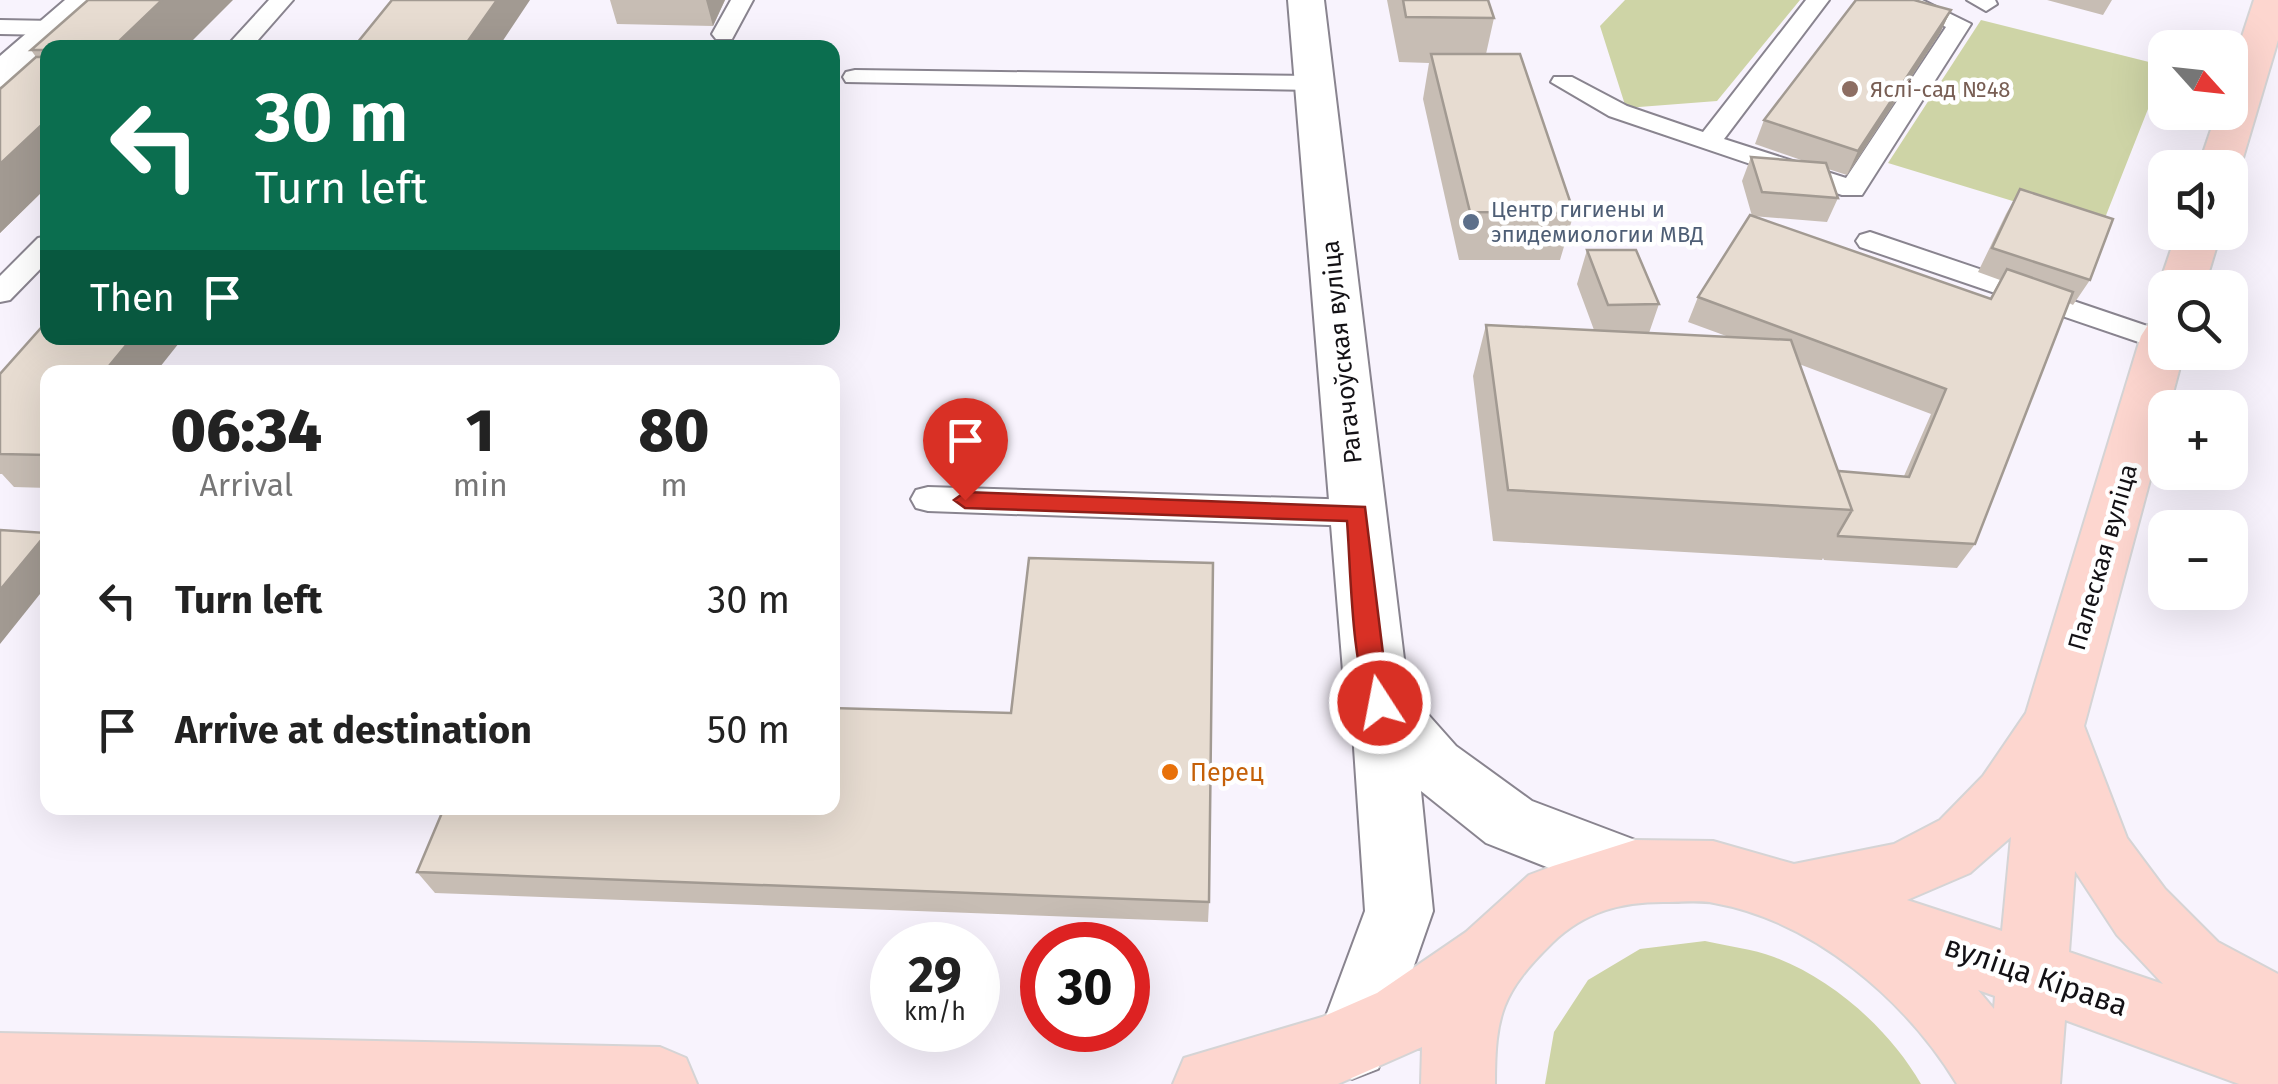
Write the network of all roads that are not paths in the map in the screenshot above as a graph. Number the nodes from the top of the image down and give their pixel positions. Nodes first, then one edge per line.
1 (86, 0) edge
2 (282, 0) edge
3 (742, 0) edge
4 (1306, 0) edge
5 (1818, 0) edge
6 (1903, 0) edge
7 (2272, 0) edge
8 (0, 27) edge
9 (54, 28) junction
10 (724, 34) dead end
11 (40, 40) edge
12 (40, 40) edge
13 (244, 40) edge
14 (0, 76) edge
15 (855, 77) dead end
16 (1563, 82) dead end
17 (1314, 83) junction
18 (1708, 142) junction
19 (2225, 150) edge
20 (1870, 241) dead end
21 (40, 252) edge
22 (0, 294) edge
23 (2148, 334) edge
24 (2155, 370) edge
25 (928, 499) dead end
26 (1357, 513) junction
27 (1380, 703) junction
28 (2054, 720) junction
29 (1635, 870) junction
30 (1793, 895) junction
31 (1491, 955) junction
32 (2034, 975) junction
33 (2278, 1013) edge
34 (1352, 1042) junction
35 (2278, 1062) edge
36 (0, 1070) edge
37 (660, 1084) edge
38 (1210, 1084) edge
39 (1458, 1084) edge
40 (1999, 1084) edge
41 (2023, 1084) edge

1 - 9 street
2 - 13 lane
3 - 10 lane
4 - 17 street, Рагачоўская вуліца
5 - 18 lane
6 - 18 lane
7 - 19 main road
8 - 9 lane
9 - 12 street
11 - 14 street
15 - 17 lane
16 - 18 lane
17 - 26 street, Рагачоўская вуліца
20 - 23 lane
21 - 22 lane
24 - 28 main road, Палеская вуліца
25 - 26 lane
26 - 27 street, Рагачоўская вуліца
27 - 29 street
27 - 34 street, Рагачоўская вуліца
28 - 30 main road, Палеская вуліца
28 - 32 main road, Палеская вуліца
28 - 33 main road
29 - 30 main road
29 - 31 main road
30 - 32 main road, вуліца Кірава
30 - 40 main road
31 - 34 main road
31 - 39 main road
32 - 35 main road, вуліца Кірава
32 - 41 main road, Палеская вуліца
34 - 38 main road
36 - 37 main road

